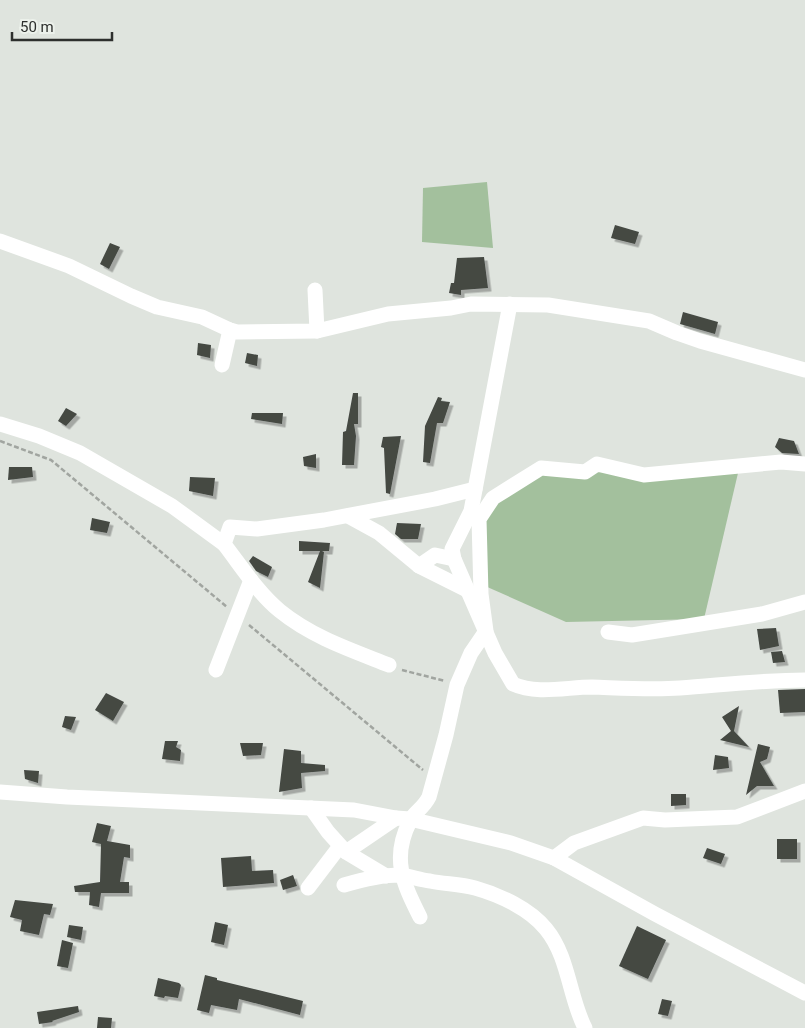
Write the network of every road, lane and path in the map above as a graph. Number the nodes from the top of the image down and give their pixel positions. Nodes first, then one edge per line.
1 (0, 241) edge
2 (314, 290) dead end
3 (510, 304) junction
4 (230, 330) junction
5 (317, 331) junction
6 (222, 365) dead end
7 (805, 370) edge
8 (0, 424) edge
9 (0, 441) edge
10 (805, 464) edge
11 (475, 490) junction
12 (348, 516) junction
13 (197, 524) junction
14 (230, 527) junction
15 (224, 544) junction
16 (454, 559) junction
17 (419, 566) junction
18 (251, 580) junction
19 (467, 590) junction
20 (805, 602) edge
21 (238, 616) junction
22 (486, 631) junction
23 (608, 632) dead end
24 (389, 665) joint
25 (216, 670) dead end
26 (805, 680) edge
27 (457, 685) junction
28 (434, 779) junction
29 (805, 791) edge
30 (0, 792) edge
31 (311, 808) junction
32 (403, 818) junction
33 (343, 849) junction
34 (554, 858) junction
35 (394, 876) junction
36 (344, 885) dead end
37 (308, 888) dead end
38 (420, 917) dead end
39 (805, 993) edge
40 (585, 1028) edge

1 - 4 street
2 - 5 street
3 - 5 street
3 - 7 street
3 - 11 street
4 - 5 street
4 - 6 street
8 - 13 street
9 - 21 path
10 - 22 street
11 - 12 street
11 - 16 street
12 - 14 street
12 - 17 street
13 - 14 street
13 - 15 street
14 - 15 street
15 - 18 street
16 - 17 street
16 - 19 street
17 - 19 street
18 - 21 street
18 - 24 street
19 - 22 street
20 - 23 street
21 - 25 street
21 - 28 path
22 - 26 street
22 - 27 street
24 - 27 path
27 - 28 street
28 - 32 street
29 - 34 street
30 - 31 street
31 - 32 street
31 - 33 street
32 - 33 street
32 - 34 street
32 - 35 street
33 - 35 street
33 - 37 street
34 - 39 street
35 - 36 street
35 - 38 street
35 - 40 street

